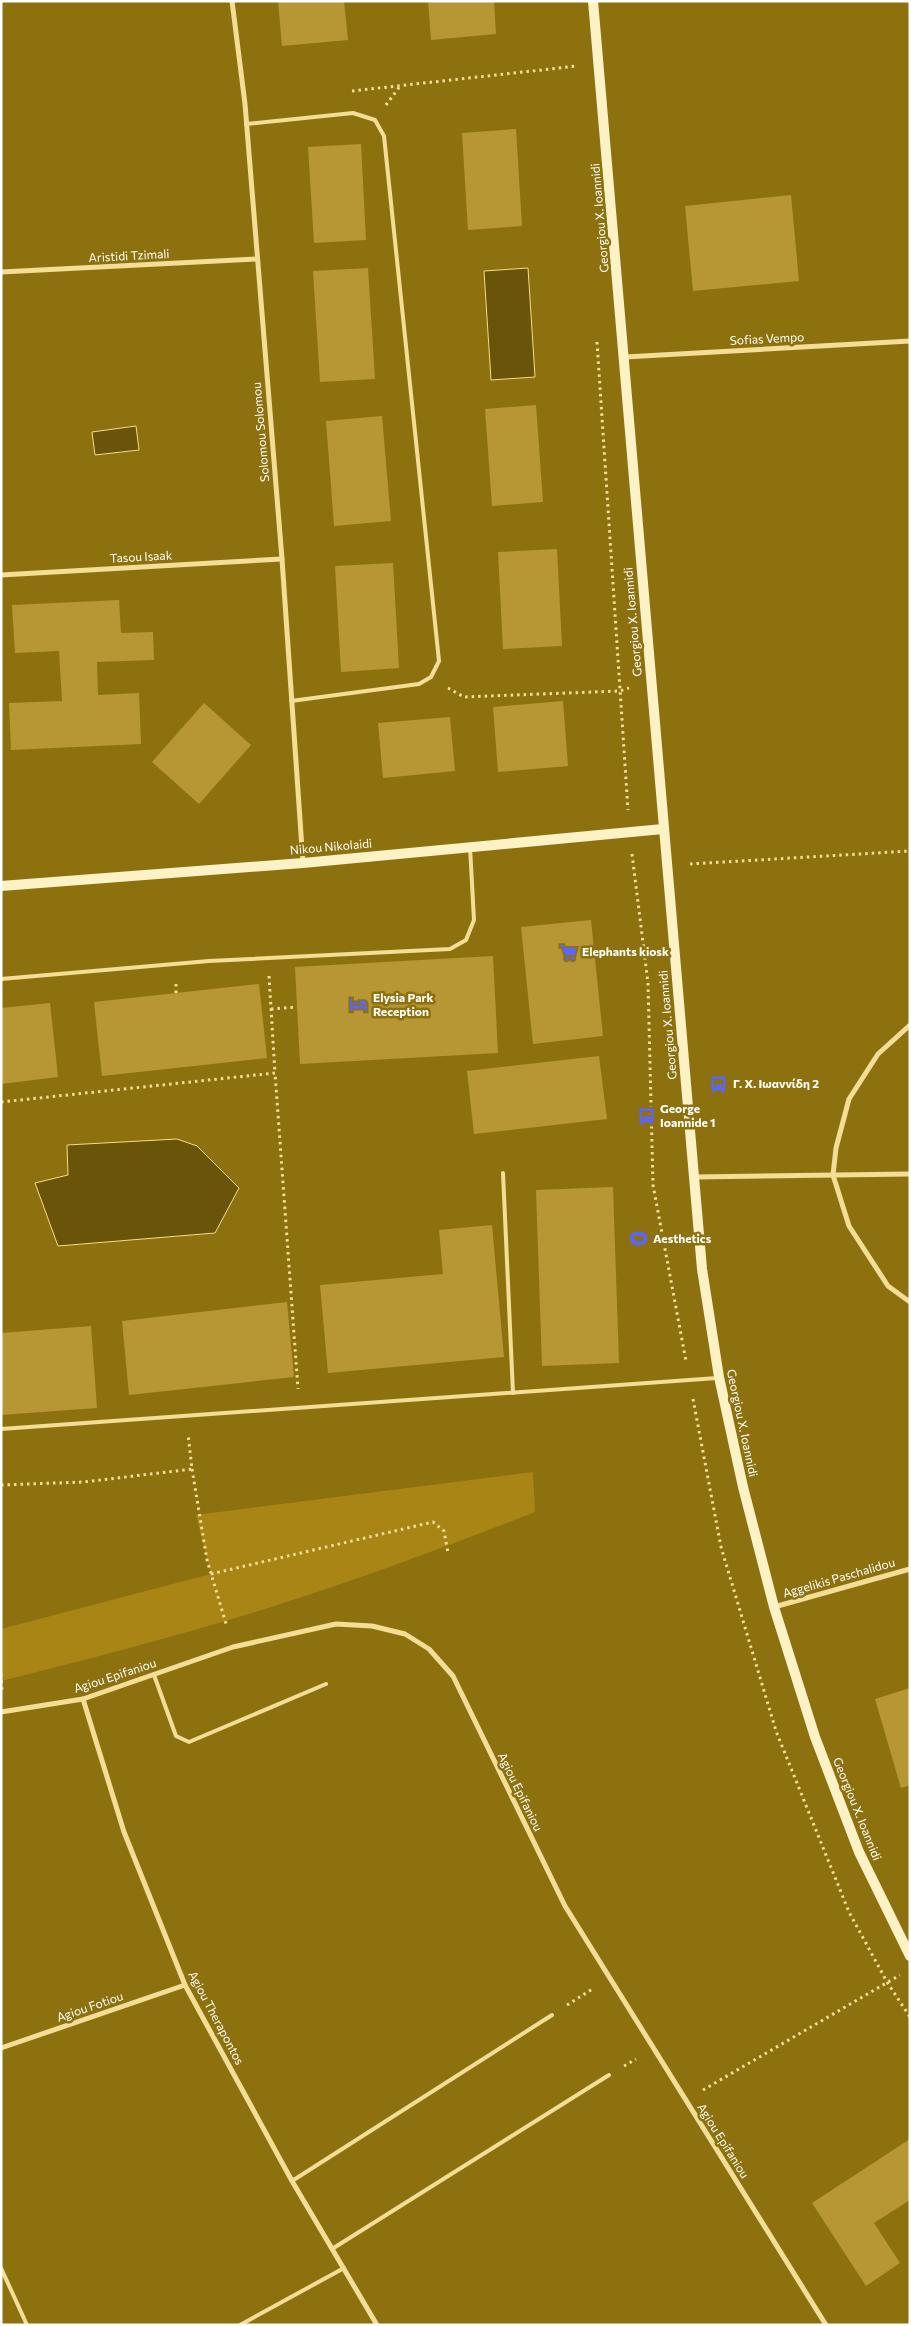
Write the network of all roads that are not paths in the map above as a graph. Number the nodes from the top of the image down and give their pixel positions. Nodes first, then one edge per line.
1 (232, 1) edge
2 (593, 1) edge
3 (246, 124) junction
4 (257, 259) junction
5 (1, 272) edge
6 (910, 341) edge
7 (625, 357) junction
8 (282, 559) junction
9 (1, 575) edge
10 (292, 701) junction
11 (662, 829) junction
12 (470, 847) junction
13 (303, 863) junction
14 (1, 886) edge
15 (1, 979) edge
16 (910, 1025) edge
17 (503, 1173) dead end
18 (910, 1174) edge
19 (833, 1175) junction
20 (694, 1177) junction
21 (910, 1302) edge
22 (719, 1377) junction
23 (513, 1393) junction
24 (1, 1429) edge
25 (910, 1569) edge
26 (774, 1607) junction
27 (154, 1675) junction
28 (326, 1684) dead end
29 (83, 1699) junction
30 (1, 1712) edge
31 (910, 1956) edge
32 (185, 1985) junction
33 (552, 2015) road end
34 (1, 2048) edge
35 (609, 2075) road end
36 (292, 2181) junction
37 (332, 2248) junction
38 (1, 2268) edge
39 (344, 2268) junction
40 (27, 2325) edge
41 (240, 2325) edge
42 (377, 2325) edge
43 (826, 2325) edge

1 - 3 street, Solomou Solomou
2 - 7 street, Georgiou X. Ioannidi
3 - 4 street, Solomou Solomou
3 - 10 lane
4 - 5 street, Aristidi Tzimali
4 - 8 street, Solomou Solomou
6 - 7 street, Sofias Vempo
7 - 11 street, Georgiou X. Ioannidi
8 - 9 street, Tasou Isaak
8 - 10 street, Solomou Solomou
10 - 13 street, Solomou Solomou
11 - 12 street, Nikou Nikolaidi
11 - 20 street, Georgiou X. Ioannidi
12 - 13 street, Nikou Nikolaidi
12 - 15 lane
13 - 14 street, Nikou Nikolaidi
16 - 19 street
17 - 23 lane
18 - 19 street
19 - 20 street
19 - 21 street
20 - 22 street, Georgiou X. Ioannidi
22 - 23 lane
22 - 26 street, Georgiou X. Ioannidi
23 - 24 lane
25 - 26 street, Aggelikis Paschalidou
26 - 31 street, Georgiou X. Ioannidi
27 - 28 lane
27 - 29 street, Agiou Epifaniou
27 - 43 street, Agiou Epifaniou
29 - 30 street, Agiou Epifaniou
29 - 32 street, Agiou Therapontos
32 - 34 street, Agiou Fotiou
32 - 36 street, Agiou Therapontos
33 - 36 lane
35 - 37 lane
36 - 37 street, Agiou Therapontos
37 - 39 street, Agiou Therapontos
38 - 40 lane
39 - 41 lane
39 - 42 street, Agiou Therapontos

